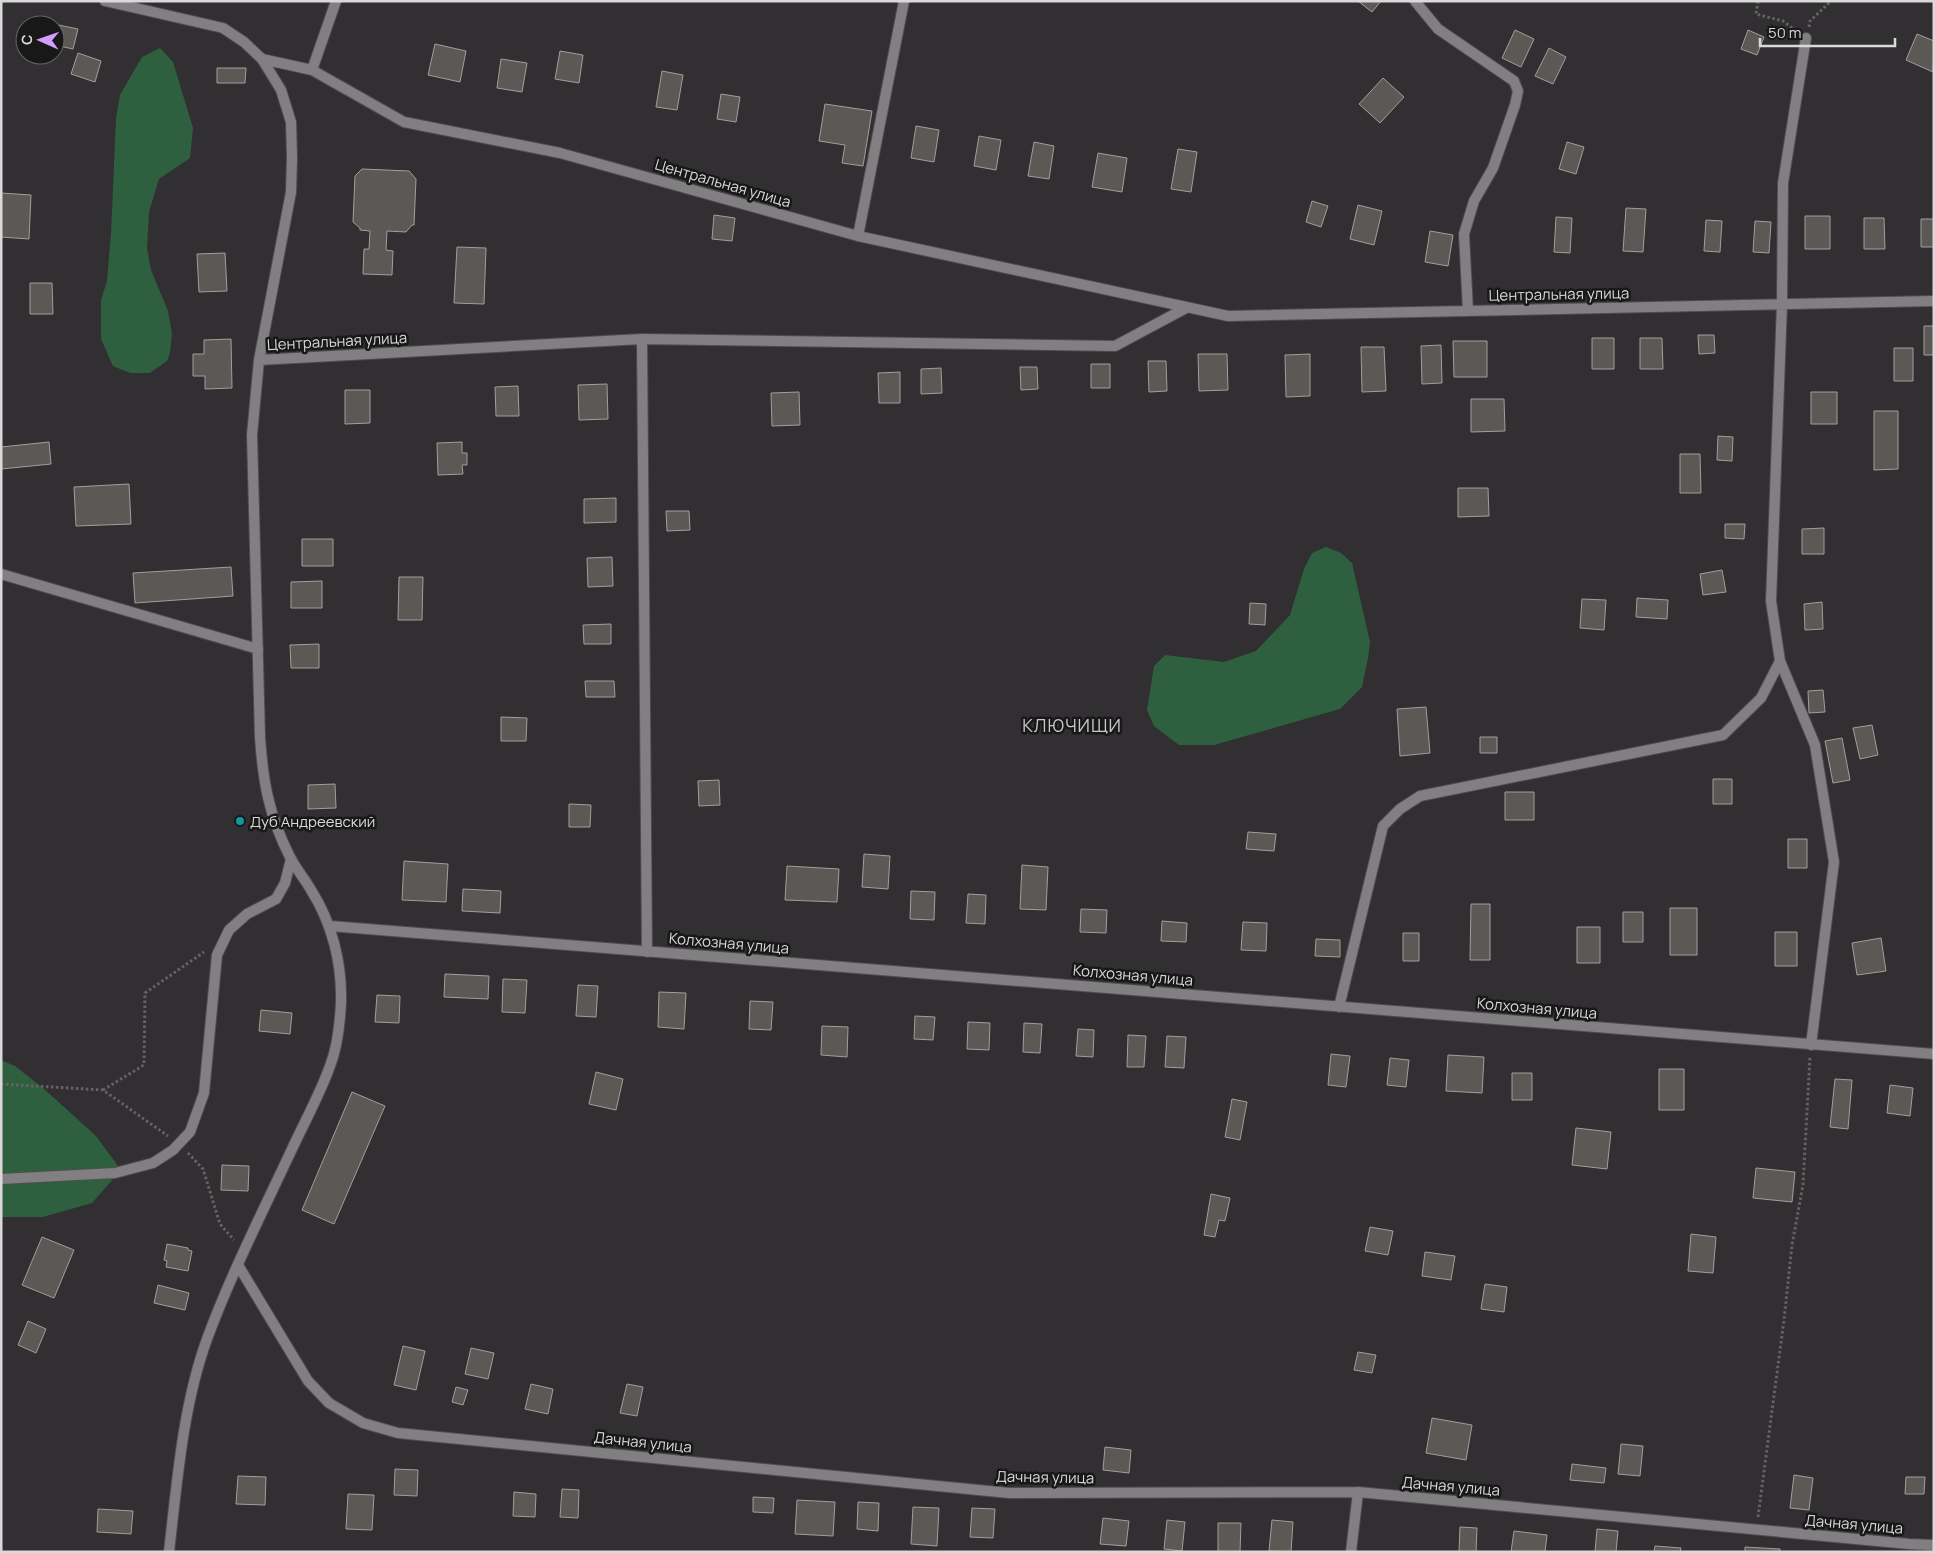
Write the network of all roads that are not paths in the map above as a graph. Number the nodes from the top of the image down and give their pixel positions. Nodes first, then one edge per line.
1 (105, 1) edge
2 (336, 1) edge
3 (904, 1) edge
4 (1415, 1) edge
5 (1806, 38) road end
6 (262, 59) junction
7 (312, 70) junction
8 (858, 236) junction
9 (1934, 301) edge
10 (1782, 304) junction
11 (1186, 308) junction
12 (1468, 311) junction
13 (642, 339) junction
14 (259, 360) junction
15 (1, 574) edge
16 (258, 649) junction
17 (1780, 661) junction
18 (291, 859) junction
19 (330, 926) junction
20 (647, 952) junction
21 (1339, 1007) junction
22 (1811, 1044) junction
23 (1934, 1054) edge
24 (1, 1179) edge
25 (238, 1265) junction
26 (1358, 1492) junction
27 (1934, 1545) edge
28 (169, 1552) edge
29 (1351, 1552) edge

1 - 6 street
2 - 7 street
3 - 8 street
4 - 12 street
5 - 10 street
6 - 7 street, Центральная улица
6 - 14 street
7 - 8 street, Центральная улица
8 - 11 street, Центральная улица
9 - 10 street, Центральная улица
10 - 12 street, Центральная улица
10 - 17 street
11 - 12 street, Центральная улица
11 - 13 street, Центральная улица
13 - 14 street, Центральная улица
13 - 20 street
14 - 16 street
15 - 16 street
16 - 18 street
17 - 21 street
17 - 22 street
18 - 19 street
18 - 24 street
19 - 20 street, Колхозная улица
19 - 25 street
20 - 21 street, Колхозная улица
21 - 22 street, Колхозная улица
22 - 23 street, Колхозная улица
25 - 26 street, Дачная улица
25 - 28 street
26 - 27 street, Дачная улица
26 - 29 street

